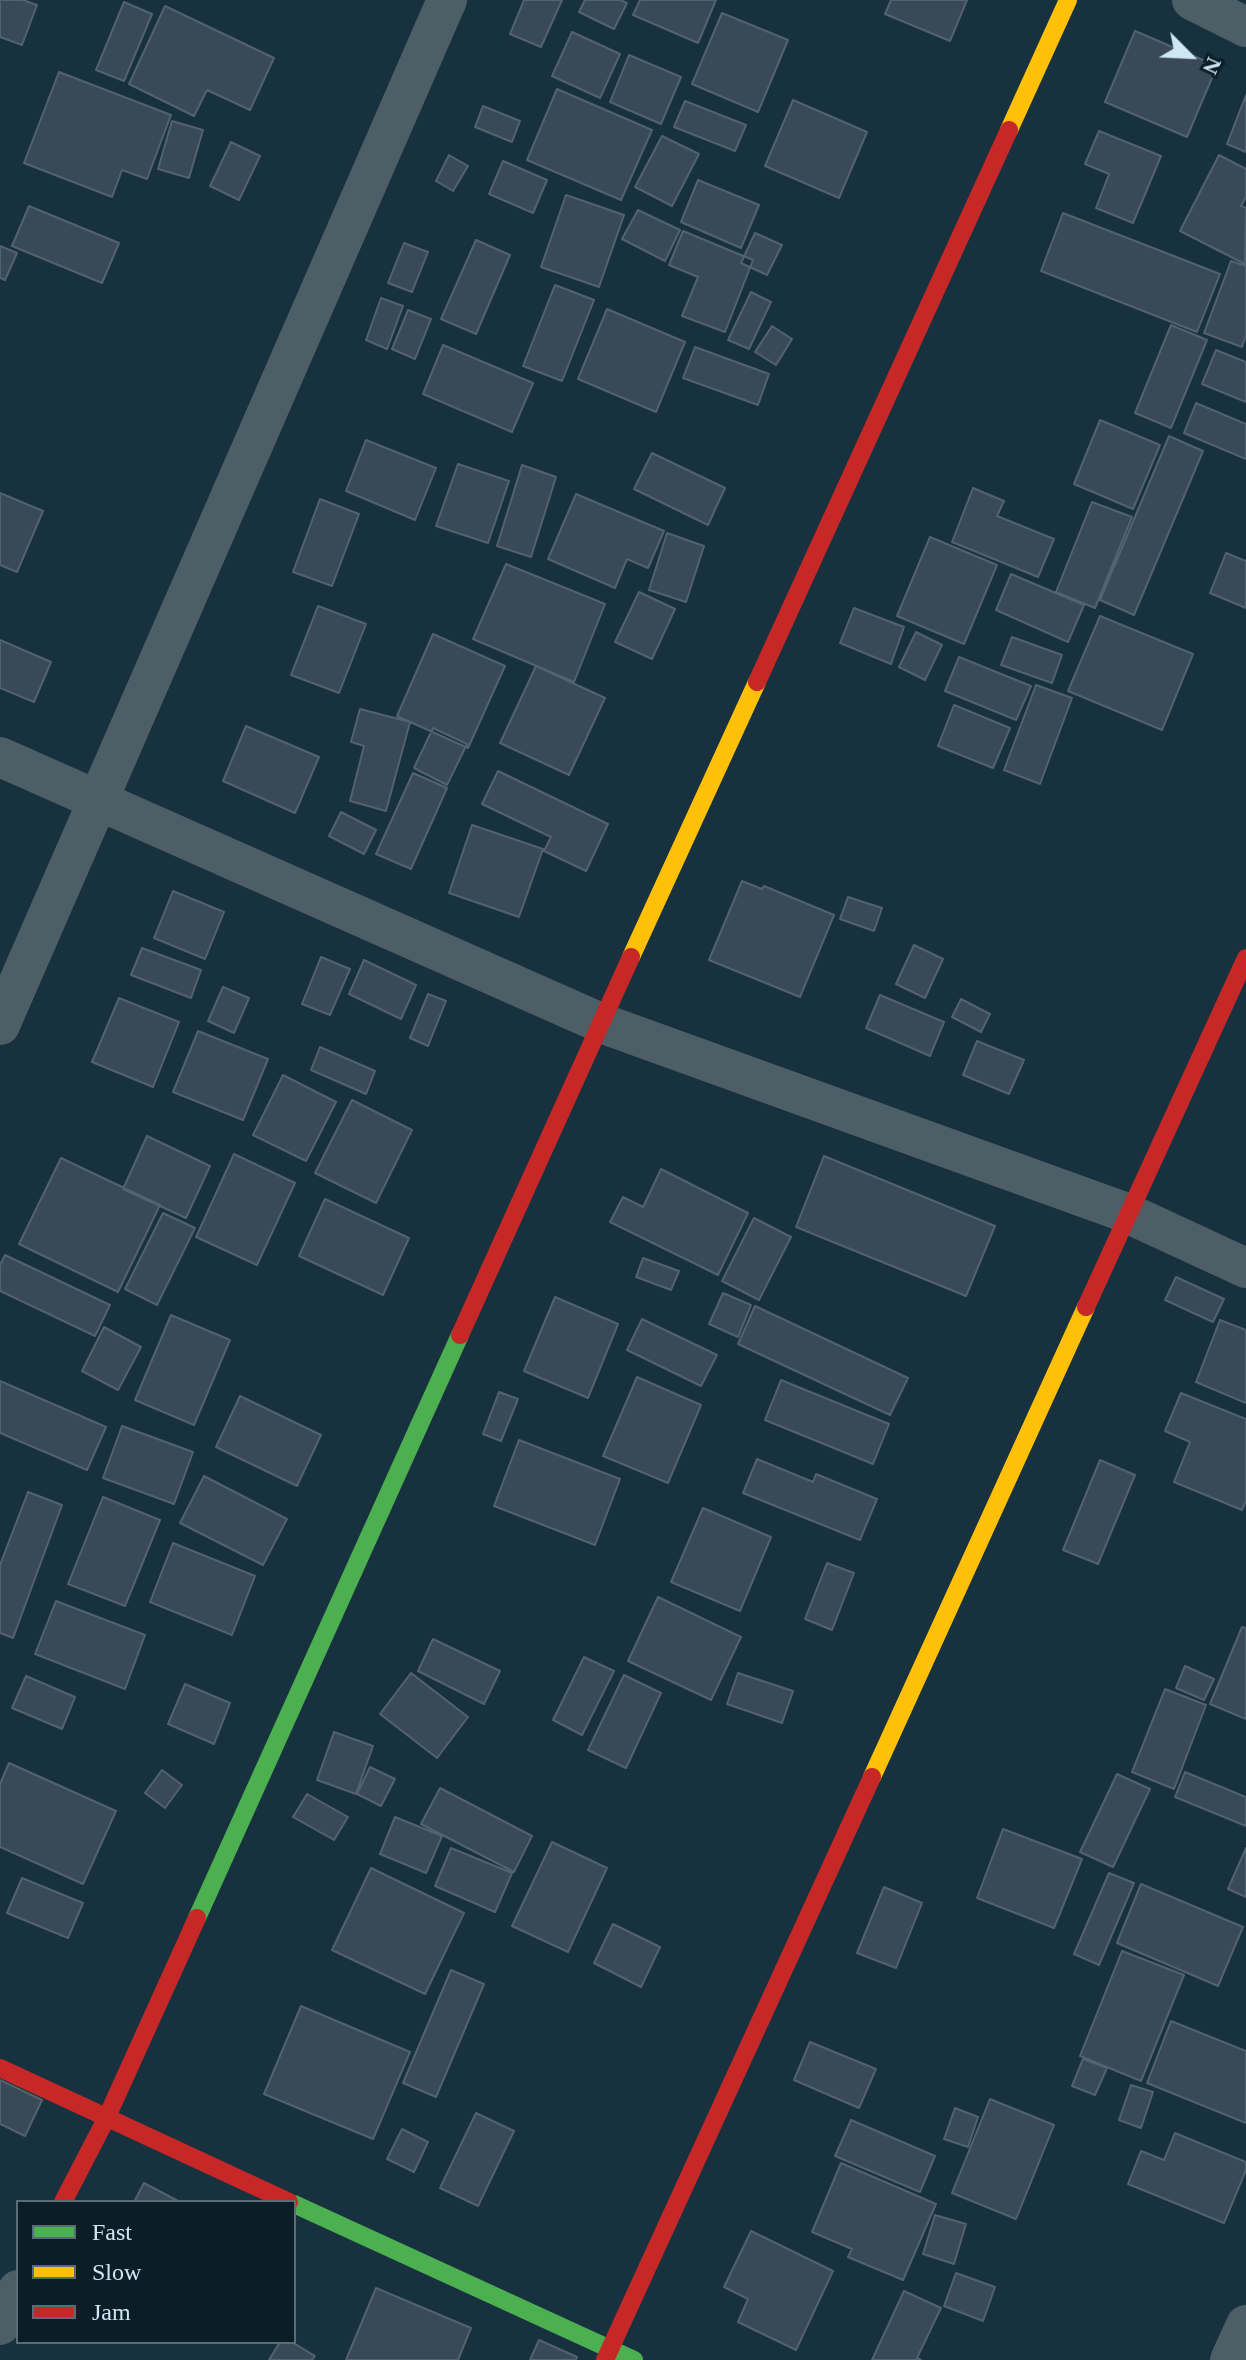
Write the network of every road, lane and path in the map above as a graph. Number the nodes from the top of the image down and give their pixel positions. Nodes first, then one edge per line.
1 (447, 0) edge
2 (1068, 0) edge
3 (1192, 0) edge
4 (1246, 27) edge
5 (0, 757) edge
6 (98, 803) junction
7 (1246, 958) edge
8 (601, 1023) junction
9 (0, 1025) edge
10 (1127, 1213) junction
11 (1246, 1268) edge
12 (0, 2068) edge
13 (106, 2119) junction
14 (64, 2200) edge
15 (285, 2200) edge
16 (296, 2205) edge
17 (16, 2294) edge
18 (0, 2325) edge
19 (1246, 2325) edge
20 (607, 2354) edge
21 (634, 2360) edge
22 (1230, 2360) edge

1 - 6 street
2 - 8 street
3 - 4 street
5 - 6 street
6 - 8 street
6 - 9 street
7 - 10 street
8 - 10 street
8 - 13 street
10 - 11 street
10 - 20 street
12 - 13 street
13 - 14 street
13 - 15 street
16 - 20 street
17 - 18 street
19 - 22 street
20 - 21 street

